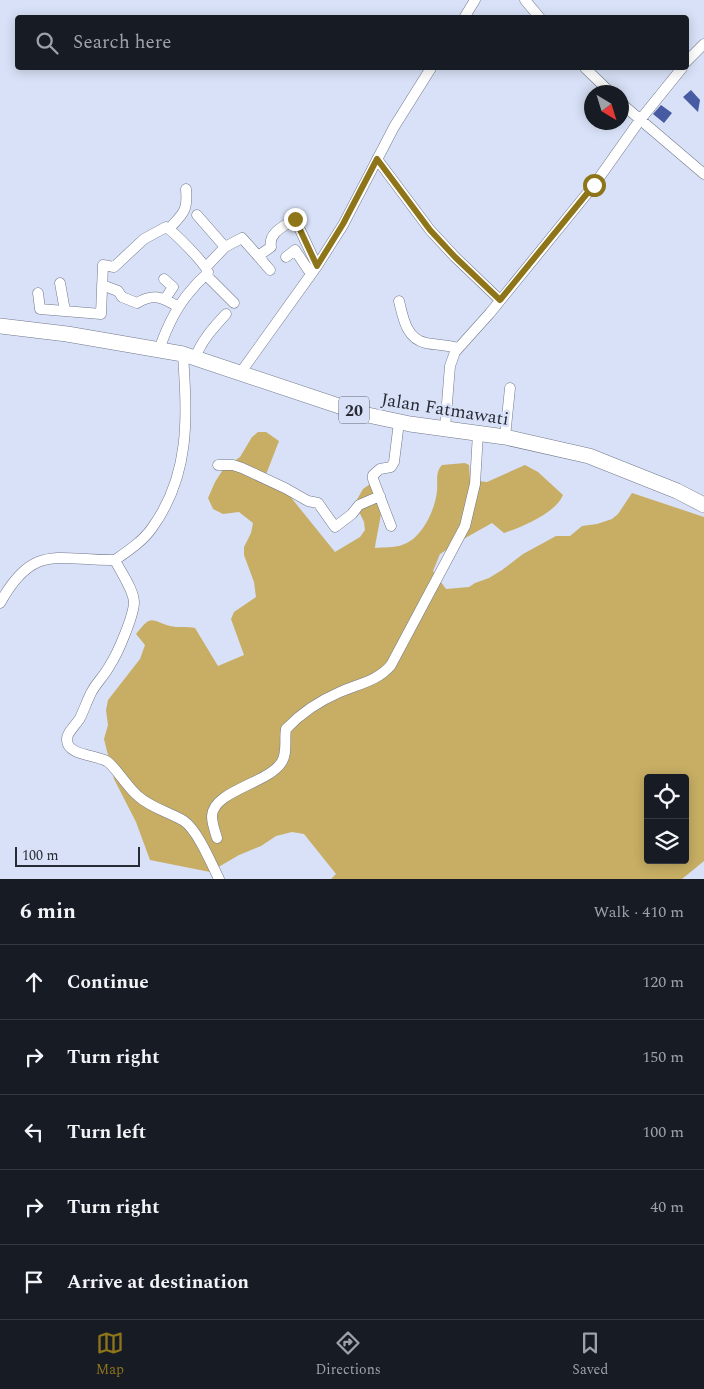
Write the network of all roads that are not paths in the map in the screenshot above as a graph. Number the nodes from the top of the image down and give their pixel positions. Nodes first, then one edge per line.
1 (475, 0) edge
2 (525, 0) edge
3 (466, 15) edge
4 (538, 15) edge
5 (704, 44) edge
6 (689, 59) edge
7 (430, 70) edge
8 (587, 70) edge
9 (680, 70) edge
10 (603, 85) edge
11 (629, 110) edge
12 (640, 120) junction
13 (377, 159) junction
14 (704, 174) edge
15 (186, 189) dead end
16 (197, 215) dead end
17 (169, 229) junction
18 (225, 247) junction
19 (258, 256) junction
20 (286, 257) dead end
21 (270, 270) dead end
22 (314, 270) junction
23 (206, 271) junction
24 (164, 279) dead end
25 (60, 283) dead end
26 (102, 285) junction
27 (38, 293) dead end
28 (166, 298) junction
29 (399, 300) dead end
30 (500, 300) junction
31 (234, 303) dead end
32 (178, 307) junction
33 (65, 311) junction
34 (226, 314) dead end
35 (0, 326) edge
36 (458, 348) junction
37 (160, 350) junction
38 (189, 356) junction
39 (241, 372) junction
40 (510, 388) dead end
41 (399, 422) junction
42 (445, 428) junction
43 (478, 433) junction
44 (505, 437) junction
45 (218, 464) dead end
46 (380, 496) junction
47 (704, 505) edge
48 (391, 526) dead end
49 (115, 560) junction
50 (0, 603) edge
51 (217, 838) dead end
52 (220, 879) edge

1 - 3 street
2 - 4 street
5 - 6 street
7 - 13 street
8 - 10 street
9 - 12 street
11 - 12 street
12 - 14 street
12 - 30 street
13 - 22 street
13 - 30 street
15 - 17 street
16 - 18 street
17 - 23 street
17 - 26 street
18 - 19 street
18 - 23 street
19 - 21 street
19 - 22 street
20 - 22 street
22 - 39 street
23 - 31 street
23 - 32 street
24 - 28 street
25 - 33 street
26 - 28 street
26 - 33 street
27 - 33 street
28 - 32 street
29 - 36 street
30 - 36 street
32 - 37 street
34 - 38 street
35 - 37 highway, Jalan Fatmawati / 20
36 - 42 street
37 - 38 highway, Jalan Fatmawati / 20
38 - 39 highway, Jalan Fatmawati / 20
38 - 49 street
39 - 41 highway, Jalan Fatmawati / 20
40 - 44 street
41 - 42 highway, Jalan Fatmawati / 20
41 - 46 street
42 - 43 highway, Jalan Fatmawati / 20
43 - 44 highway, Jalan Fatmawati / 20
43 - 51 street
44 - 47 highway, Jalan Fatmawati / 20
45 - 46 street
46 - 48 street
49 - 50 street
49 - 52 street

